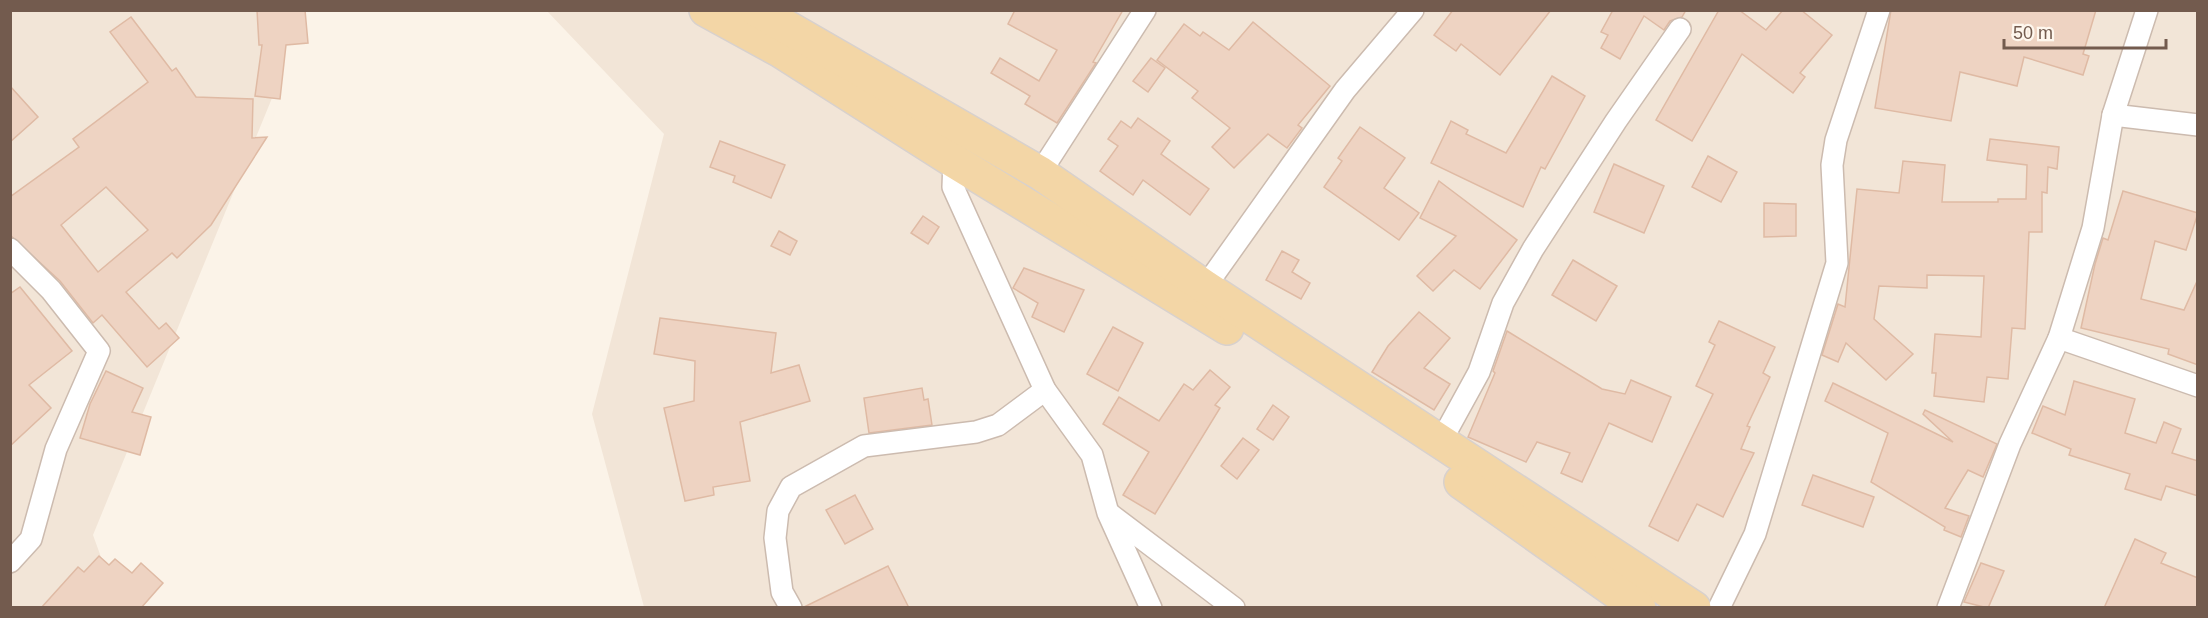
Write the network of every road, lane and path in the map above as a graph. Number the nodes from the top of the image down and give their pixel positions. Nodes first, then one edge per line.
1 (706, 10) edge
2 (757, 10) edge
3 (1145, 10) edge
4 (1413, 10) edge
5 (1879, 10) edge
6 (2147, 10) edge
7 (1680, 29) dead end
8 (2114, 115) junction
9 (2198, 125) edge
10 (954, 161) junction
11 (1040, 173) junction
12 (10, 249) edge
13 (1205, 287) junction
14 (2059, 338) junction
15 (2198, 386) edge
16 (1045, 390) junction
17 (1440, 443) junction
18 (1108, 513) junction
19 (10, 562) edge
20 (791, 608) edge
21 (1151, 608) edge
22 (1234, 608) edge
23 (1640, 608) edge
24 (1694, 608) edge
25 (1719, 608) edge
26 (1948, 608) edge

1 - 10 main road
2 - 11 main road
3 - 11 street
4 - 13 street
5 - 25 street
6 - 8 street
7 - 17 street
8 - 9 street
8 - 14 street
10 - 16 street
10 - 23 main road
11 - 13 main road
12 - 19 street
13 - 17 main road
14 - 15 street
14 - 26 street
16 - 18 street
16 - 20 street
17 - 24 main road
18 - 21 street
18 - 22 street

